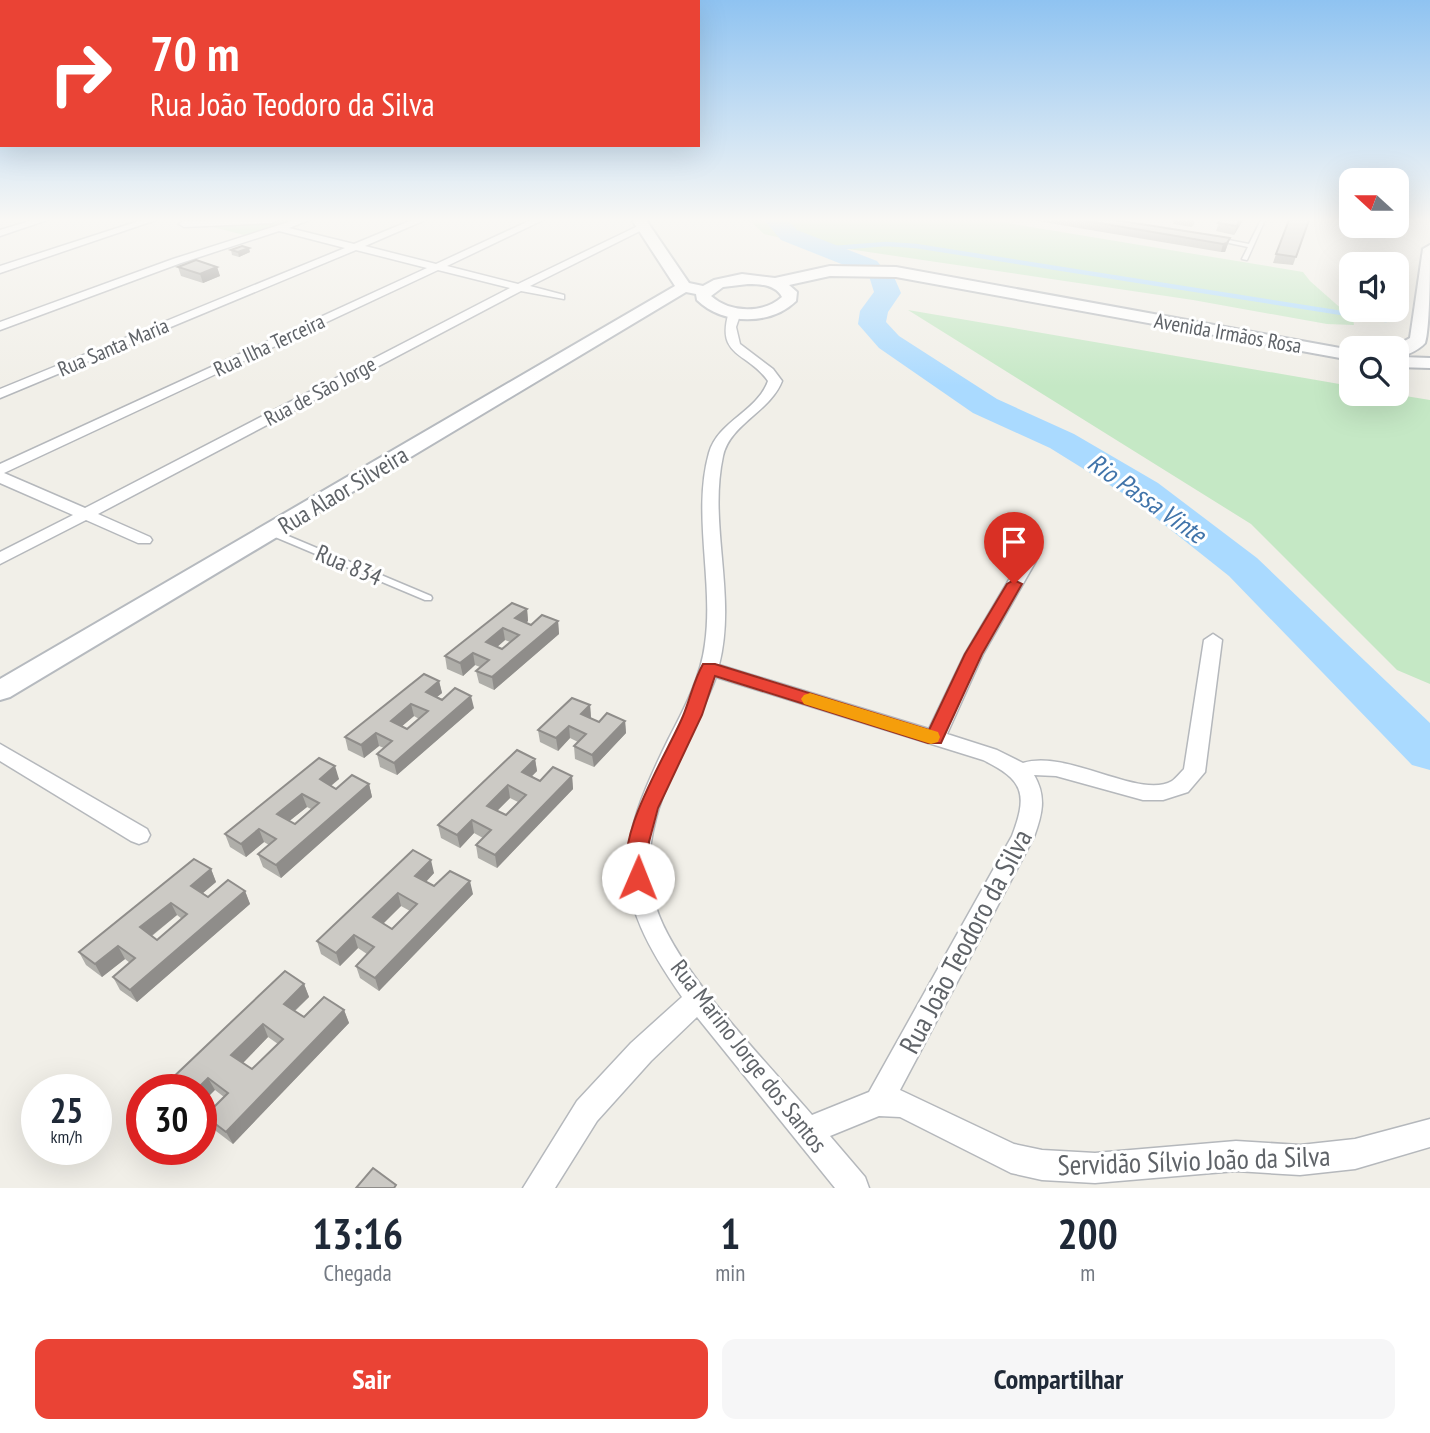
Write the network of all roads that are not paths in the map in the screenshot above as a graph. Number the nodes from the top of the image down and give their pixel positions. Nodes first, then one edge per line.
1 (142, 275) edge
2 (286, 275) edge
3 (419, 275) edge
4 (472, 275) edge
5 (542, 275) edge
6 (683, 275) edge
7 (810, 275) edge
8 (915, 275) edge
9 (1428, 275) edge
10 (775, 283) junction
11 (520, 287) junction
12 (694, 289) junction
13 (1427, 293) edge
14 (560, 297) dead end
15 (736, 312) junction
16 (0, 326) edge
17 (1425, 327) edge
18 (1409, 347) edge
19 (1339, 353) edge
20 (1409, 362) edge
21 (1430, 363) edge
22 (0, 394) edge
23 (0, 470) edge
24 (0, 477) edge
25 (86, 514) junction
26 (271, 532) junction
27 (144, 540) dead end
28 (0, 559) edge
29 (1028, 561) dead end
30 (428, 598) dead end
31 (1213, 640) dead end
32 (709, 668) junction
33 (0, 691) edge
34 (935, 738) junction
35 (0, 751) edge
36 (1023, 772) junction
37 (139, 835) dead end
38 (698, 999) junction
39 (879, 1102) junction
40 (806, 1130) junction
41 (1430, 1133) edge
42 (538, 1188) edge
43 (854, 1188) edge

1 - 16 street
2 - 22 street, Rua Santa Maria
3 - 23 street, Rua Ilha Terceira
4 - 11 street
5 - 11 street, Rua de São Jorge
6 - 12 street
7 - 10 street, Avenida Irmãos Rosa
8 - 19 street, Avenida Irmãos Rosa
9 - 13 street
10 - 12 street, Avenida Irmãos Rosa
10 - 15 street
11 - 14 street
11 - 25 street, Rua de São Jorge
12 - 15 street
12 - 26 street, Rua Alaor Silveira
13 - 17 street
15 - 32 street, Rua Marino Jorge dos Santos
17 - 18 street
20 - 21 street
24 - 25 street
25 - 27 street
25 - 28 street, Rua de São Jorge
26 - 30 lane, Rua 834
26 - 33 street, Rua Alaor Silveira
29 - 34 street
31 - 36 street
32 - 34 street
32 - 38 street, Rua Marino Jorge dos Santos
34 - 36 street
35 - 37 street
36 - 39 street, Rua João Teodoro da Silva
38 - 40 street, Rua Marino Jorge dos Santos
38 - 42 street
39 - 40 street
39 - 41 street, Servidão Sílvio João da Silva
40 - 43 street, Rua Marino Jorge dos Santos

